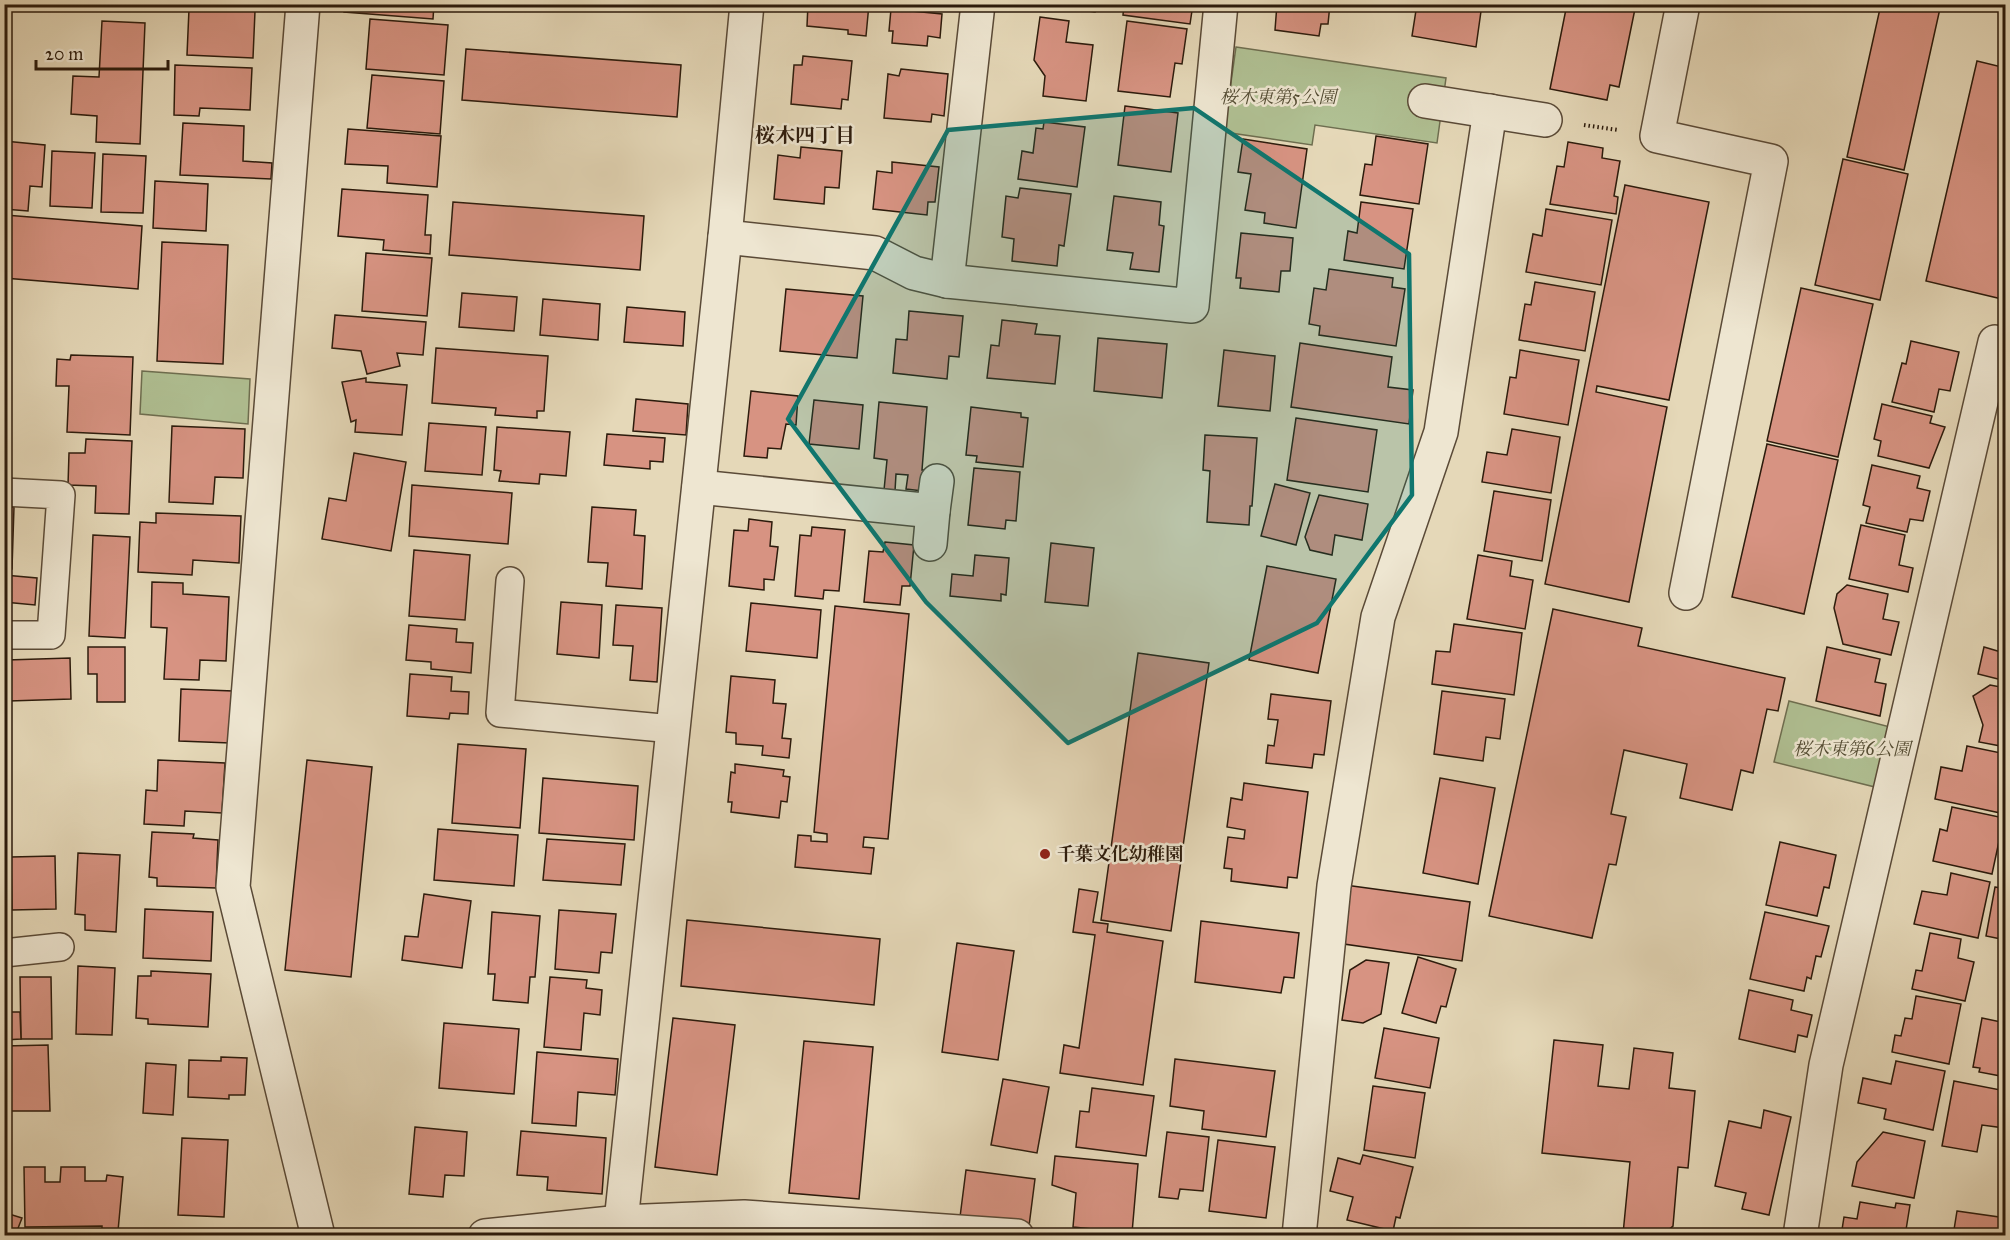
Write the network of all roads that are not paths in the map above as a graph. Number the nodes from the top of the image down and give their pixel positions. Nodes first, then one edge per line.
1 (303, 4) edge
2 (747, 4) edge
3 (978, 4) edge
4 (1221, 4) edge
5 (1683, 4) edge
6 (1425, 101) dead end
7 (1490, 111) junction
8 (1545, 120) road end
9 (725, 237) junction
10 (947, 281) junction
11 (1995, 342) dead end
12 (699, 487) junction
13 (4, 492) edge
14 (930, 544) dead end
15 (510, 582) dead end
16 (1686, 593) dead end
17 (4, 635) edge
18 (673, 729) junction
19 (60, 947) dead end
20 (4, 953) edge
21 (621, 1222) junction
22 (491, 1235) edge
23 (318, 1236) edge
24 (485, 1236) edge
25 (1017, 1236) edge
26 (1299, 1236) edge
27 (1800, 1236) edge

1 - 23 street
2 - 9 street
3 - 10 street
4 - 10 street
5 - 16 street
6 - 7 street
7 - 8 street
7 - 26 street
9 - 10 street
9 - 12 street
11 - 27 street
12 - 14 street
12 - 18 street
13 - 17 lane
15 - 18 lane
18 - 21 street
19 - 20 lane
21 - 22 street
21 - 25 street
22 - 24 street

